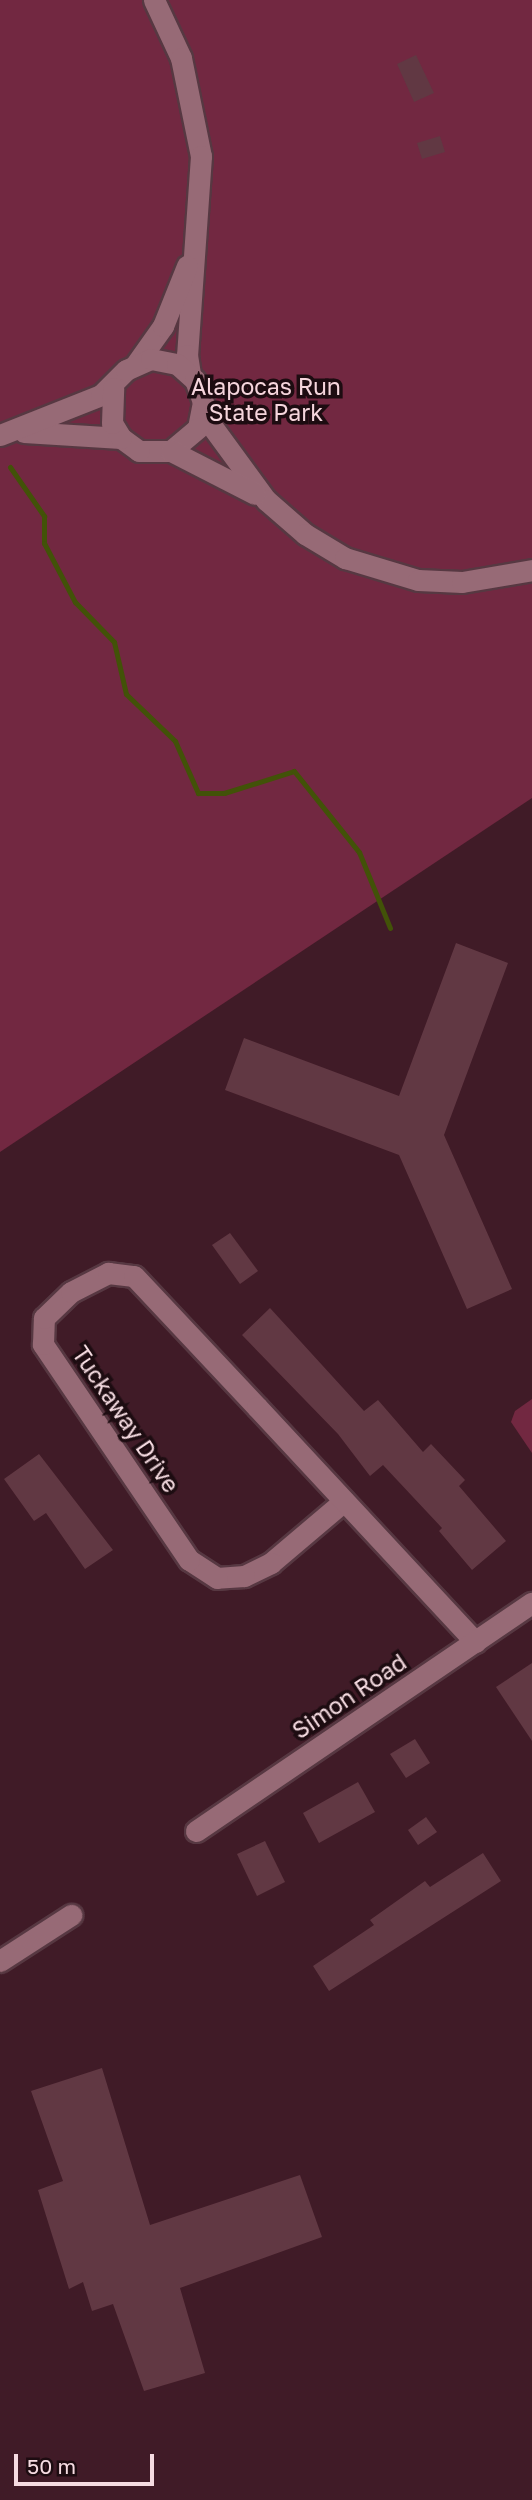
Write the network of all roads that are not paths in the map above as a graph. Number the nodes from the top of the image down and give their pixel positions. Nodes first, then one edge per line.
1 (153, 0) edge
2 (196, 245) junction
3 (136, 364) junction
4 (190, 373) junction
5 (113, 388) junction
6 (203, 414) junction
7 (8, 434) edge
8 (121, 438) junction
9 (171, 451) junction
10 (266, 500) junction
11 (532, 570) edge
12 (344, 1501) junction
13 (532, 1603) edge
14 (475, 1642) junction
15 (196, 1832) dead end
16 (71, 1916) dead end
17 (1, 1958) edge

1 - 2 street
2 - 3 street
2 - 4 street
3 - 4 street
3 - 5 street
4 - 6 street
5 - 7 street
5 - 8 street
6 - 9 street
6 - 10 street
7 - 8 street
8 - 9 street
9 - 10 street
10 - 11 street
12 - 12 street, Tuckaway Drive
12 - 14 street, Tuckaway Drive
13 - 14 street, Simon Road
14 - 15 street, Simon Road
16 - 17 street

